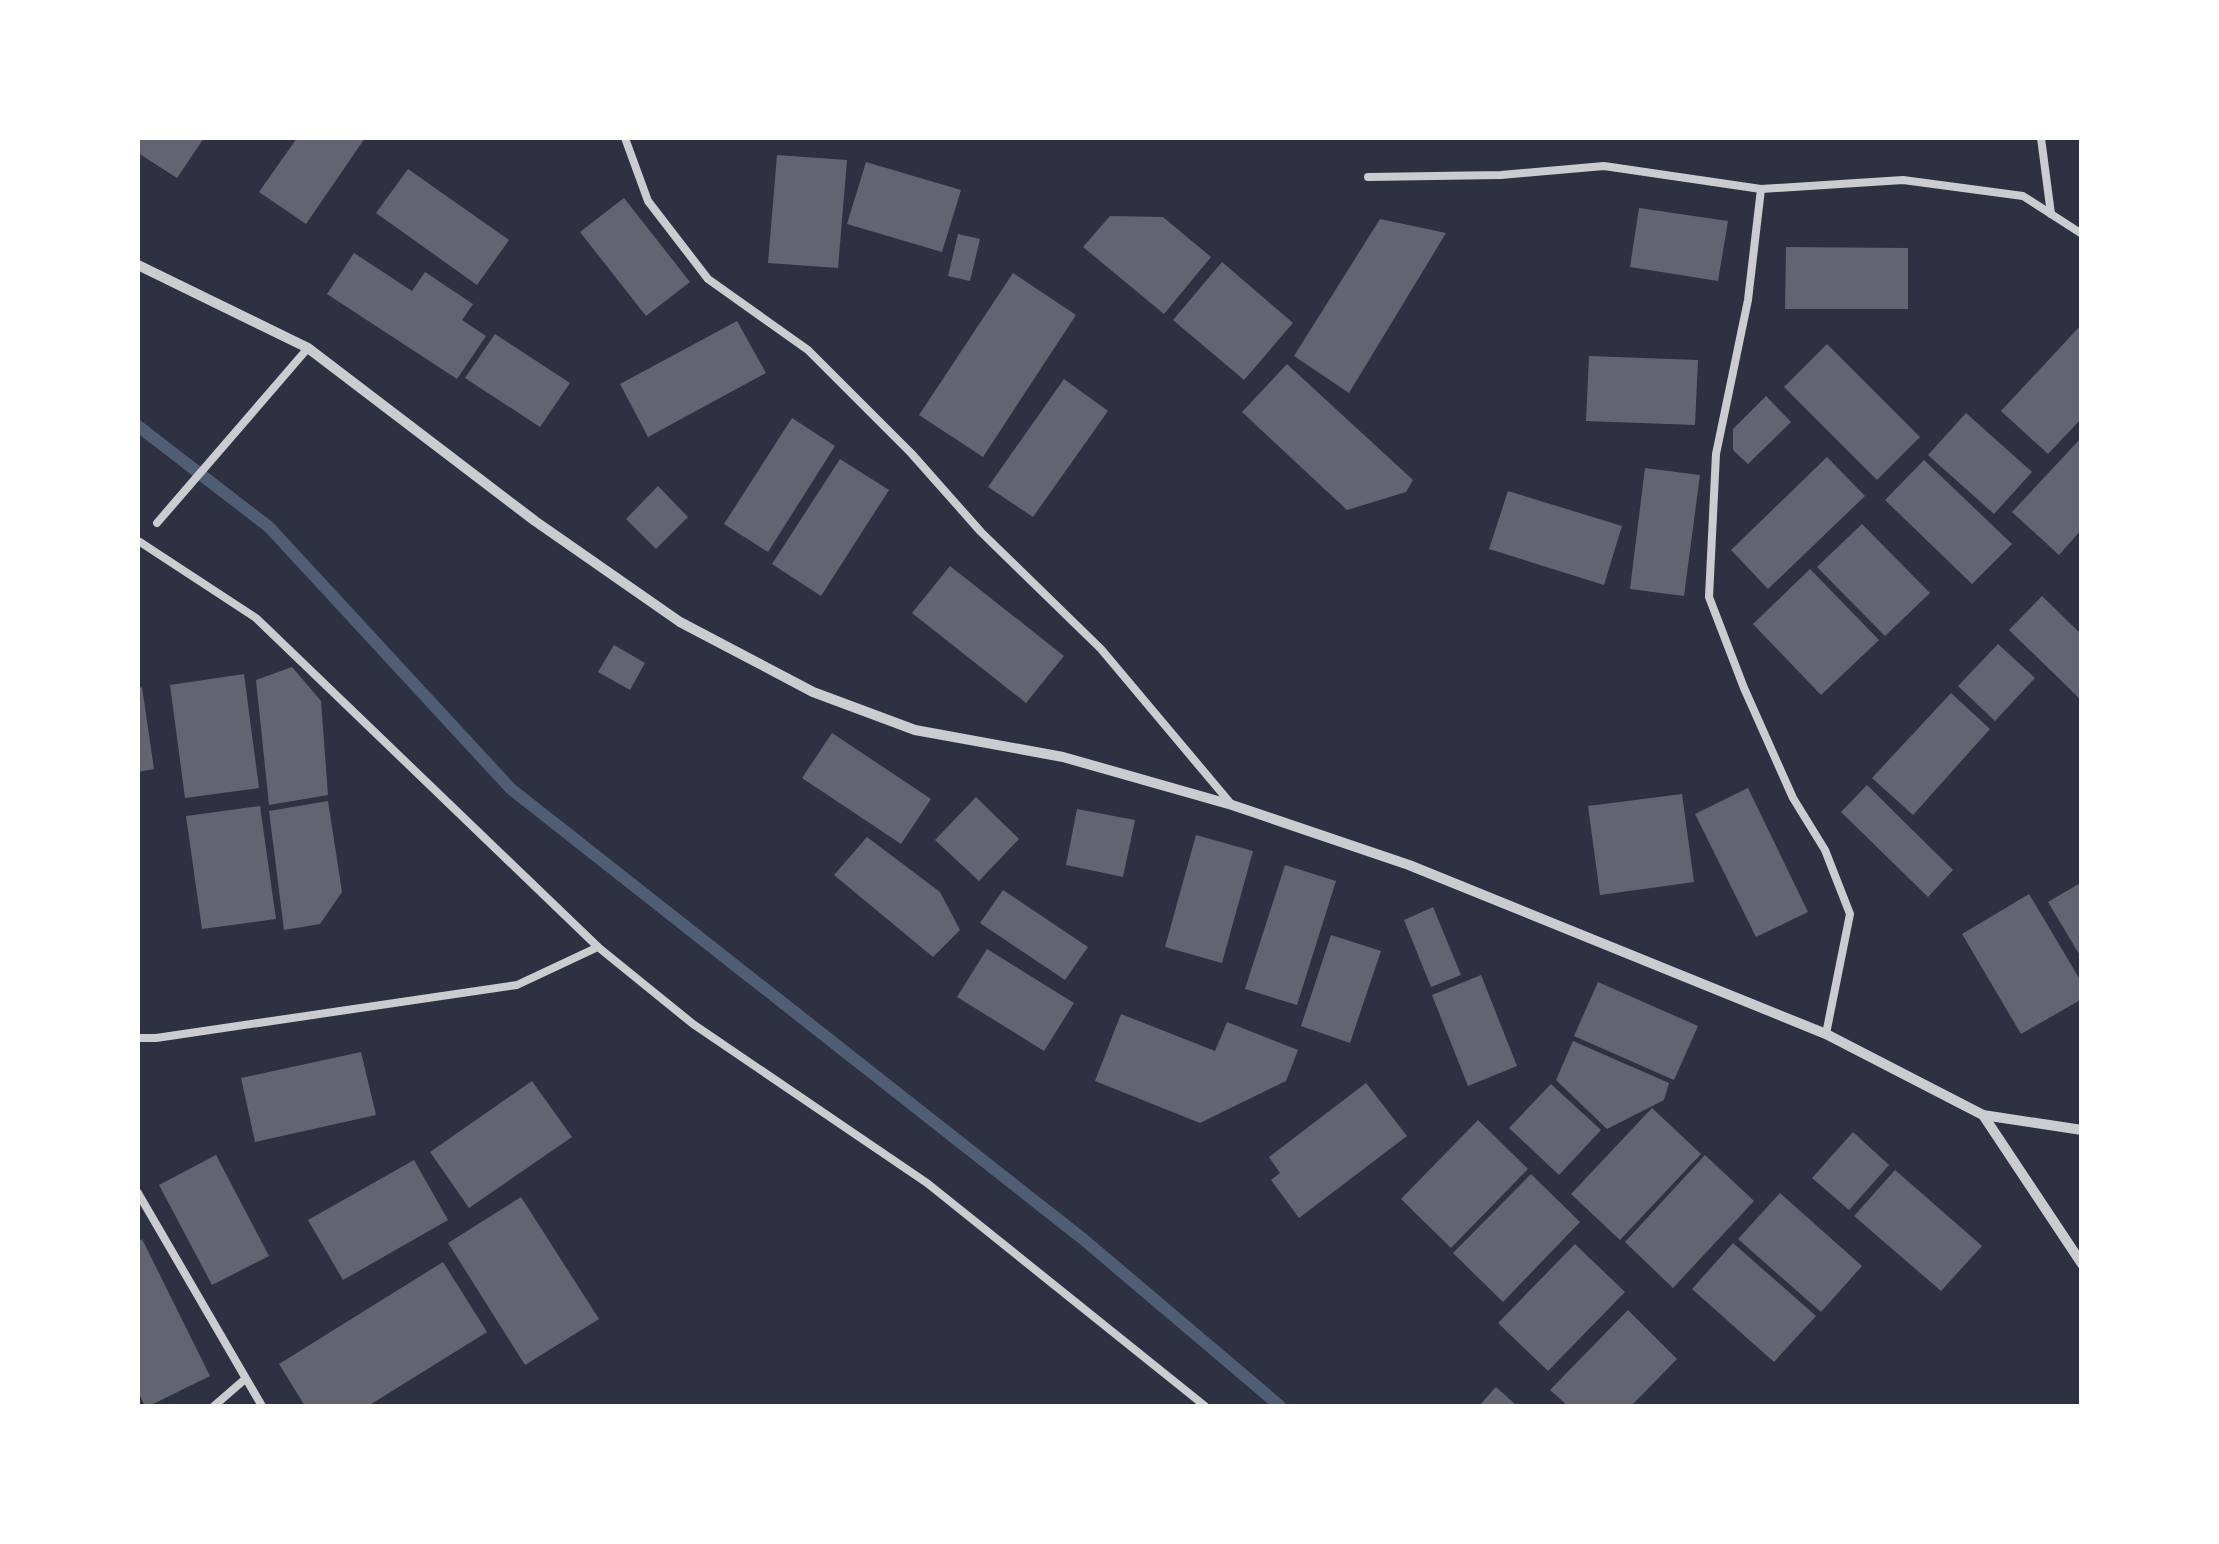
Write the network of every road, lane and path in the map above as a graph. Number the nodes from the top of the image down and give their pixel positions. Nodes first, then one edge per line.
1 (625, 138) edge
2 (2042, 138) edge
3 (1368, 177) dead end
4 (1761, 189) junction
5 (2051, 214) junction
6 (2082, 234) edge
7 (138, 265) edge
8 (308, 348) junction
9 (157, 522) dead end
10 (140, 542) dead end
11 (1232, 805) junction
12 (598, 947) junction
13 (1826, 1034) junction
14 (138, 1038) edge
15 (1983, 1115) junction
16 (2082, 1130) edge
17 (138, 1194) edge
18 (2082, 1264) edge
19 (244, 1380) junction
20 (214, 1406) edge
21 (262, 1406) edge
22 (1205, 1406) edge

1 - 11 lane
2 - 5 lane
3 - 4 lane
4 - 5 lane
4 - 13 lane
5 - 6 lane
7 - 8 street
8 - 9 lane
8 - 11 street
10 - 12 lane
11 - 13 street
12 - 14 lane
12 - 22 lane
13 - 15 street
15 - 16 street
15 - 18 street
17 - 19 lane
19 - 20 lane
19 - 21 lane

